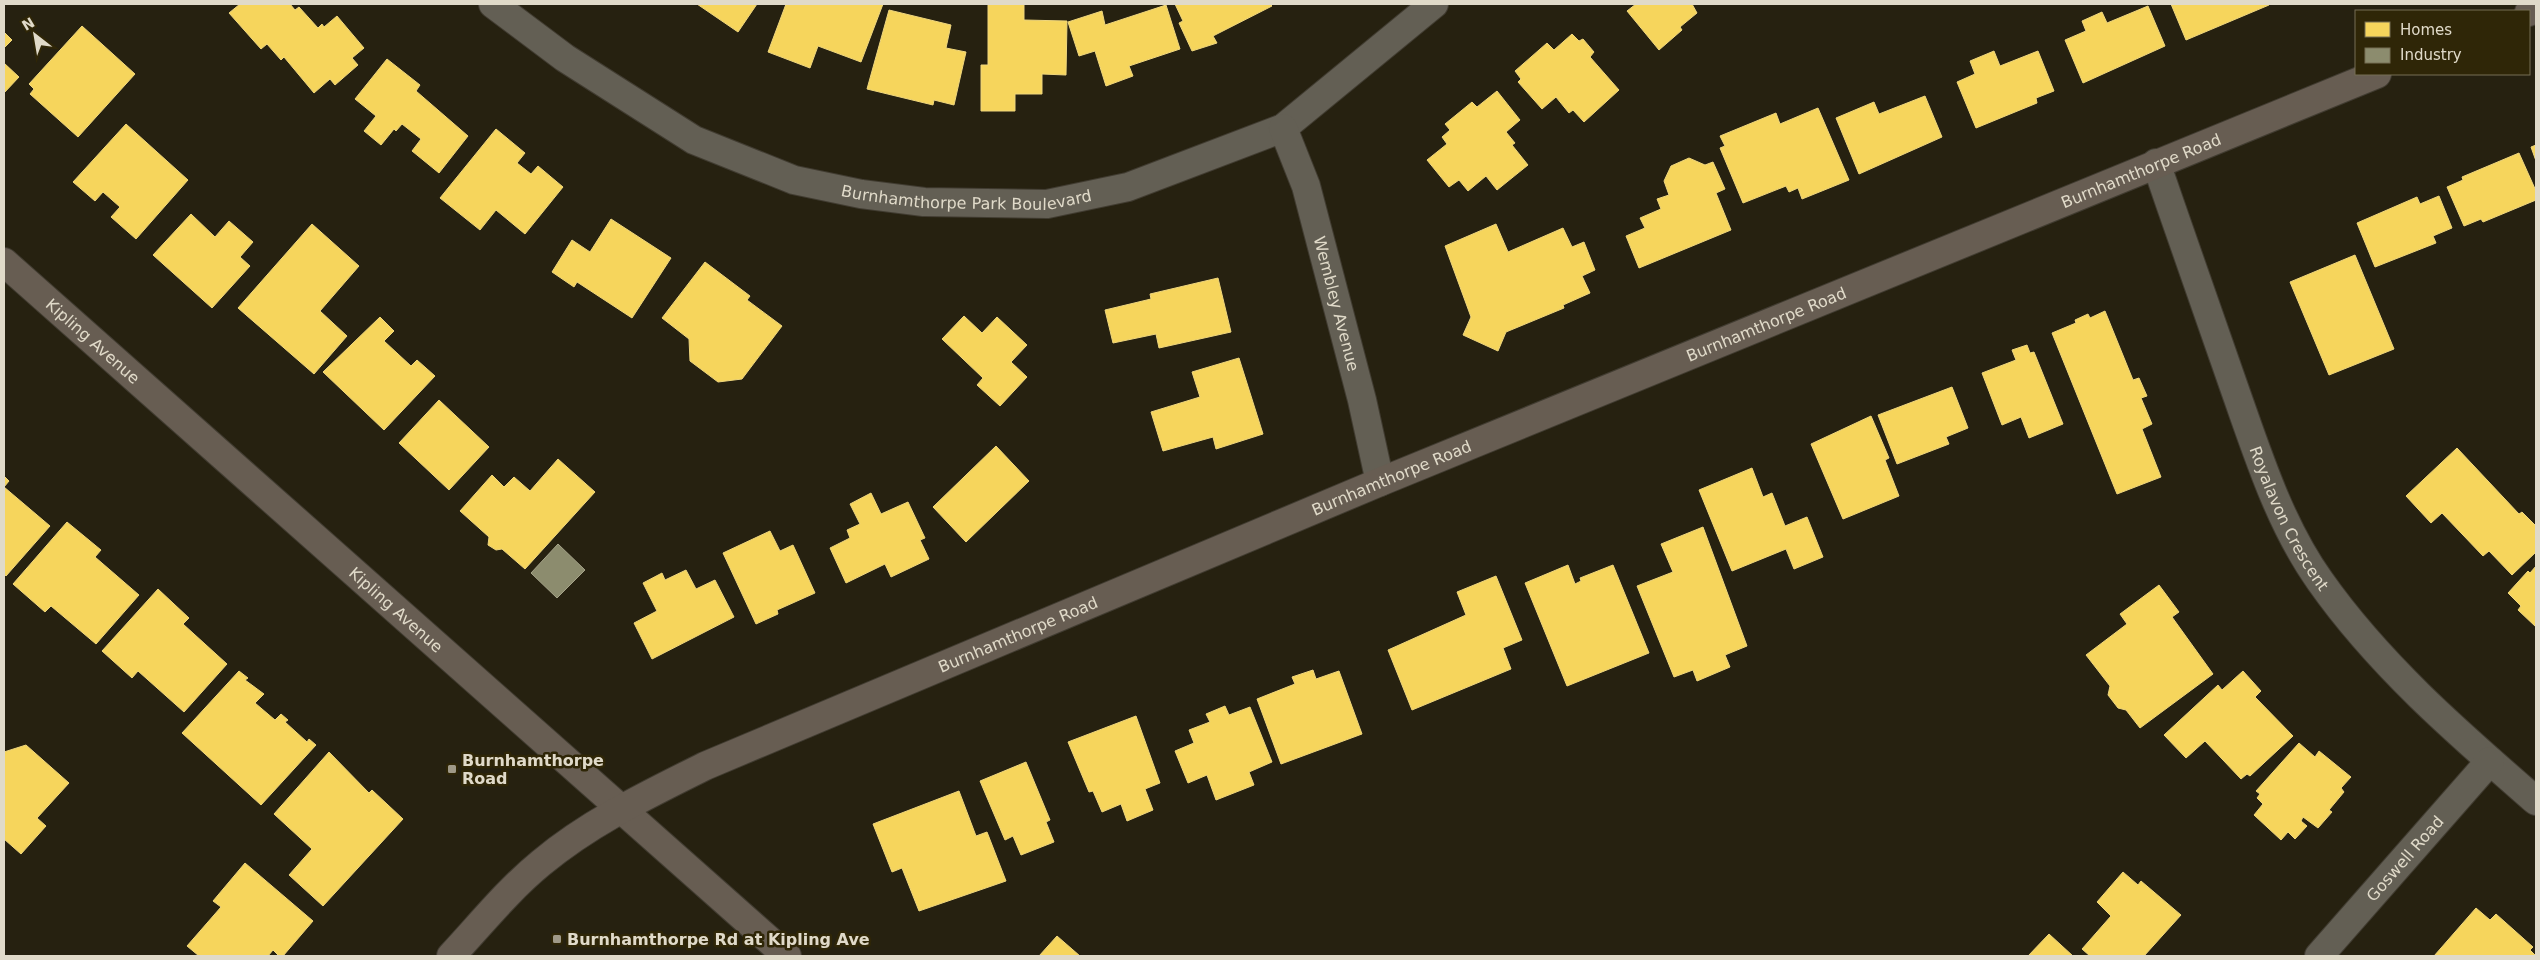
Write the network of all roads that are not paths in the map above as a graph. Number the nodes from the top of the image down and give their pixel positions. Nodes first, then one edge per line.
1 (493, 4) edge
2 (1434, 4) edge
3 (2375, 75) edge
4 (1283, 128) junction
5 (2156, 163) junction
6 (4, 262) edge
7 (1380, 482) junction
8 (2490, 761) junction
9 (2536, 801) edge
10 (621, 809) junction
11 (451, 956) edge
12 (787, 956) edge
13 (2319, 956) edge

1 - 4 street, Burnhamthorpe Park Boulevard
2 - 4 street, Burnhamthorpe Park Boulevard
3 - 5 main road, Burnhamthorpe Road
4 - 7 street, Wembley Avenue
5 - 7 main road, Burnhamthorpe Road
5 - 8 street, Royalavon Crescent
6 - 10 main road, Kipling Avenue
7 - 10 main road, Burnhamthorpe Road
8 - 9 street, Royalavon Crescent
8 - 13 street, Goswell Road
10 - 11 main road, Burnhamthorpe Road
10 - 12 main road, Kipling Avenue

